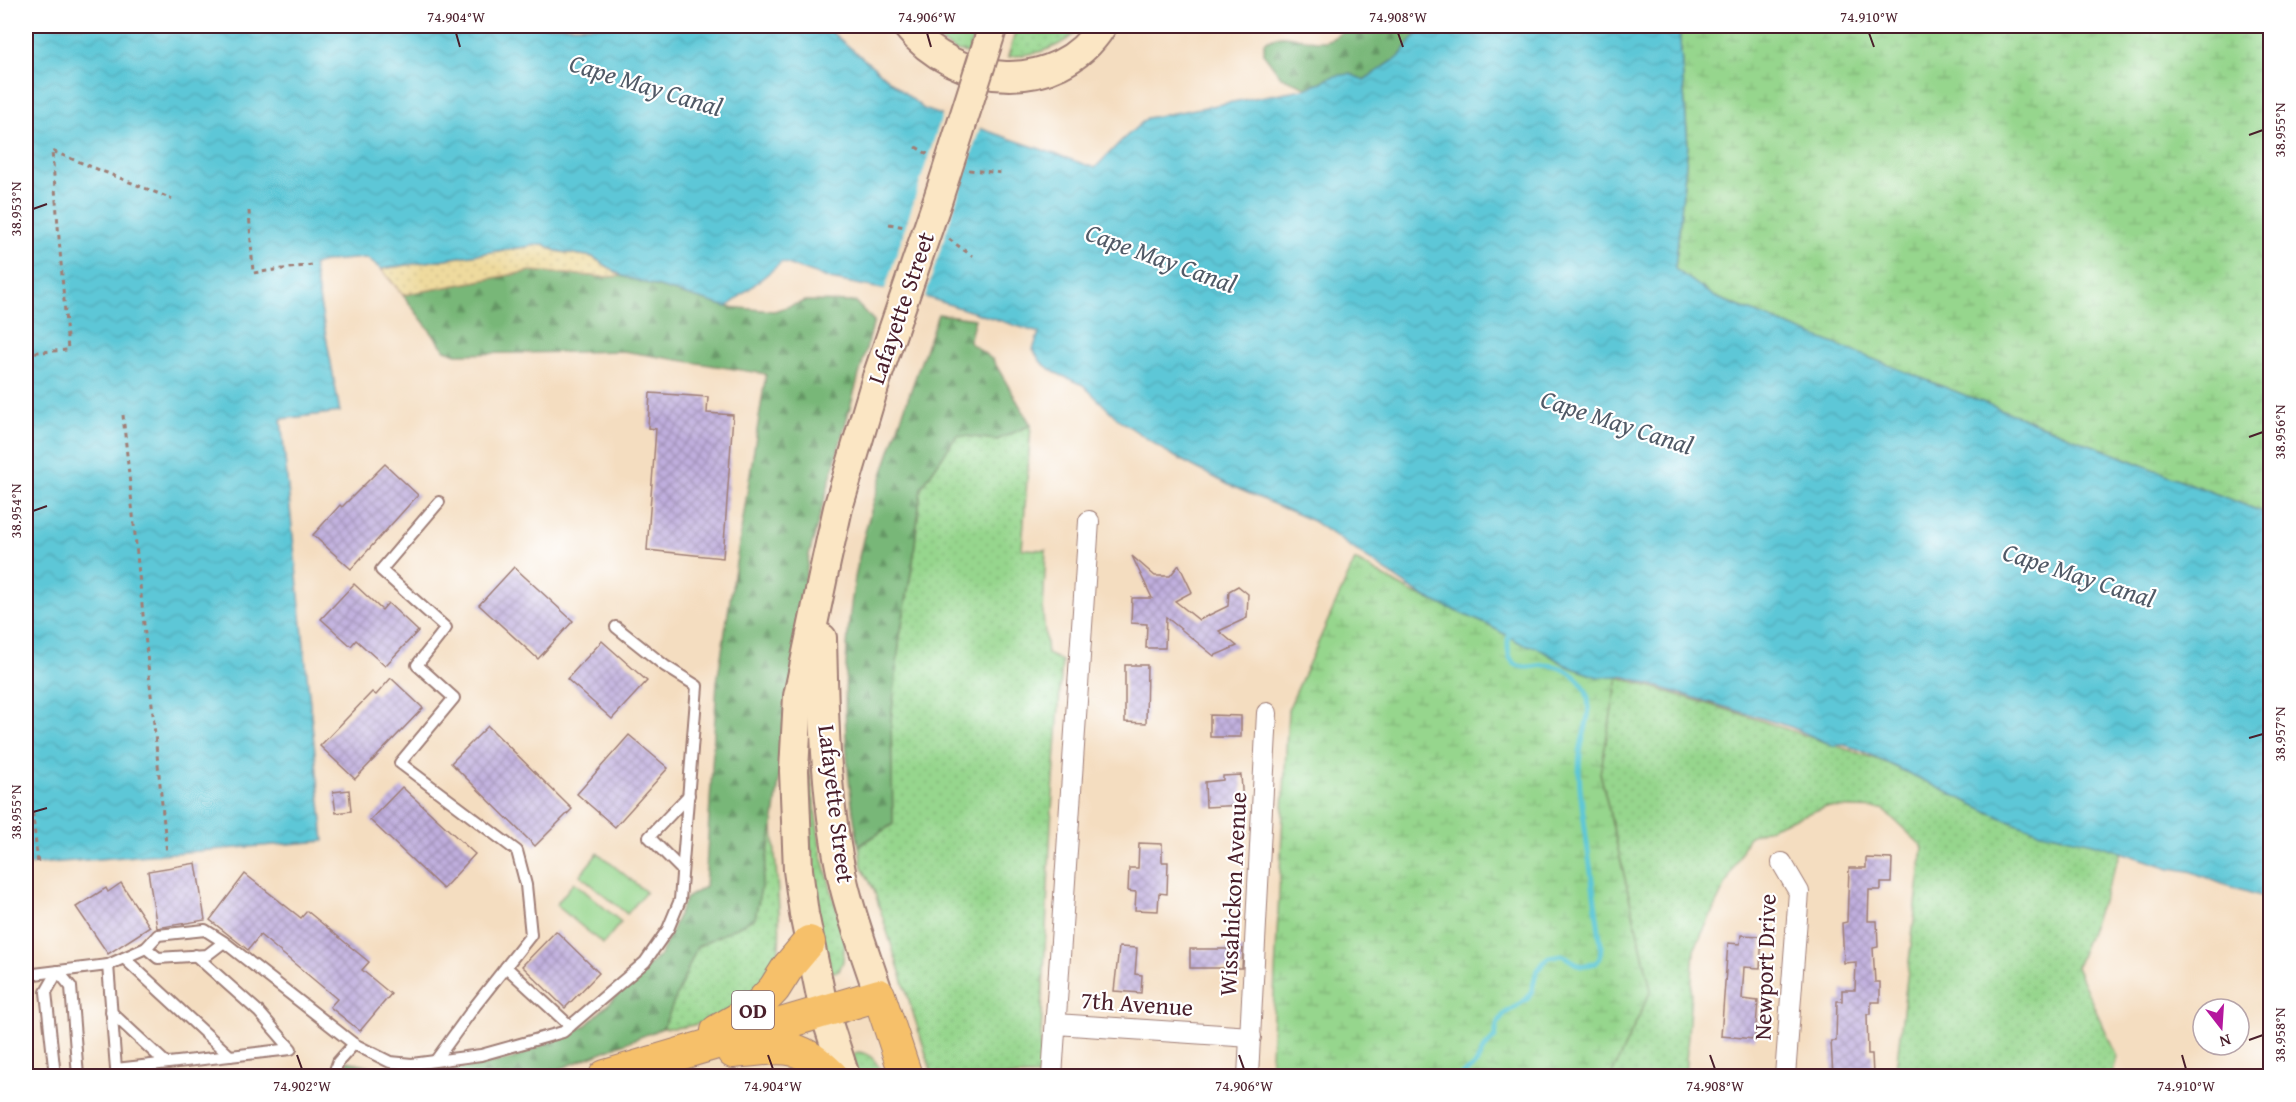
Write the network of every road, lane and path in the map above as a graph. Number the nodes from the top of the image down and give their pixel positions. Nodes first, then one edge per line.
1 (907, 26) edge
2 (993, 26) edge
3 (1102, 26) edge
4 (172, 199) dead end
5 (249, 211) dead end
6 (312, 265) dead end
7 (26, 354) edge
8 (123, 415) dead end
9 (439, 502) dead end
10 (1089, 521) dead end
11 (820, 594) junction
12 (616, 627) dead end
13 (1267, 713) dead end
14 (26, 750) edge
15 (688, 795) junction
16 (167, 854) dead end
17 (1782, 863) dead end
18 (38, 864) dead end
19 (682, 870) junction
20 (224, 942) junction
21 (809, 942) junction
22 (146, 948) junction
23 (195, 955) junction
24 (124, 958) junction
25 (108, 965) junction
26 (506, 967) junction
27 (58, 971) junction
28 (26, 975) edge
29 (879, 995) junction
30 (824, 1011) junction
31 (111, 1012) junction
32 (1056, 1024) junction
33 (570, 1026) junction
34 (1251, 1037) junction
35 (354, 1044) junction
36 (678, 1055) junction
37 (230, 1056) junction
38 (436, 1060) junction
39 (166, 1063) junction
40 (55, 1077) edge
41 (78, 1077) edge
42 (333, 1077) edge
43 (605, 1077) edge
44 (832, 1077) edge
45 (844, 1077) edge
46 (906, 1077) edge
47 (1052, 1077) edge
48 (1248, 1077) edge
49 (1785, 1077) edge

1 - 3 main road
2 - 11 main road, Lafayette Street, bridge
4 - 7 path
5 - 6 path
8 - 16 path
9 - 26 lane
10 - 32 street
11 - 21 main road, Lafayette Street
11 - 29 main road, Lafayette Street
12 - 15 lane
13 - 34 street, Wissahickon Avenue
14 - 18 path
15 - 19 lane
15 - 19 lane
17 - 49 street, Newport Drive
19 - 33 lane
20 - 22 lane
20 - 23 lane
20 - 35 lane
21 - 30 main road, Lafayette Street
21 - 36 main road, OD
22 - 23 lane
22 - 24 lane
23 - 37 lane
24 - 25 lane
24 - 37 lane
25 - 27 lane
25 - 31 lane
26 - 33 lane
26 - 38 lane
27 - 28 lane
27 - 40 lane
27 - 41 lane
29 - 30 main road
29 - 46 main road, Lafayette Street
30 - 36 main road
30 - 45 main road, Lafayette Street
31 - 39 lane
31 - 39 lane
32 - 34 street, 7th Avenue
32 - 47 street
33 - 38 lane
34 - 48 street, Wissahickon Avenue
35 - 38 lane
35 - 42 lane
36 - 43 main road
36 - 44 main road
37 - 39 lane

